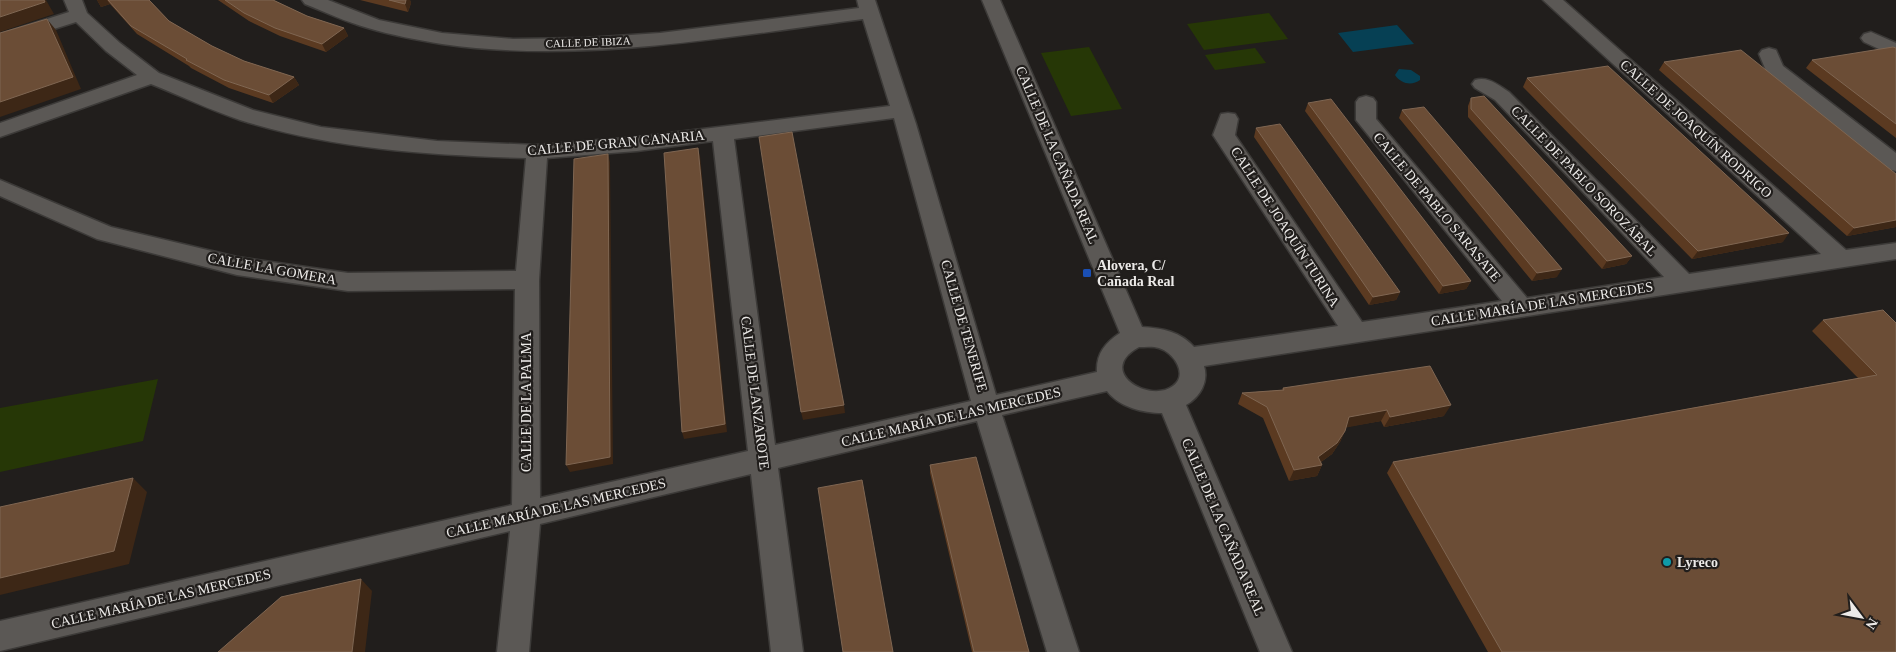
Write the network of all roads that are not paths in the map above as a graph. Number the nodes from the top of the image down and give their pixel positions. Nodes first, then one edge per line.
1 (311, 0) edge
2 (991, 0) edge
3 (1552, 0) edge
4 (868, 6) edge
5 (76, 7) edge
6 (1871, 38) dead end
7 (0, 40) edge
8 (1896, 51) edge
9 (1769, 54) dead end
10 (152, 78) junction
11 (1482, 84) dead end
12 (1366, 102) dead end
13 (902, 111) junction
14 (1228, 119) dead end
15 (0, 130) edge
16 (723, 133) junction
17 (537, 152) junction
18 (1896, 164) edge
19 (0, 187) edge
20 (1896, 251) edge
21 (1840, 258) junction
22 (527, 280) junction
23 (1683, 282) junction
24 (1521, 308) junction
25 (1355, 332) junction
26 (1134, 337) junction
27 (1189, 358) junction
28 (1112, 379) junction
29 (1171, 401) junction
30 (987, 409) junction
31 (763, 460) junction
32 (526, 515) junction
33 (0, 636) edge
34 (513, 652) edge
35 (787, 652) edge
36 (1063, 652) edge
37 (1276, 652) edge

1 - 4 street, CALLE DE IBIZA
2 - 26 street, CALLE DE LA CAÑADA REAL
3 - 21 street, CALLE DE JOAQUÍN RODRIGO
4 - 13 street, CALLE DE TENERIFE
5 - 7 street
5 - 10 street, CALLE DE GRAN CANARIA
6 - 8 street
9 - 18 street
10 - 15 street
10 - 17 street, CALLE DE GRAN CANARIA
11 - 23 street, CALLE DE PABLO SOROZÁBAL
12 - 24 street, CALLE DE PABLO SARASATE
13 - 16 street, CALLE DE GRAN CANARIA
13 - 30 street, CALLE DE TENERIFE
14 - 25 street, CALLE DE JOAQUÍN TURINA
16 - 17 street, CALLE DE GRAN CANARIA
16 - 31 street, CALLE DE LANZAROTE
17 - 22 street, CALLE DE LA PALMA
19 - 22 street, CALLE LA GOMERA
20 - 21 street, CALLE MARÍA DE LAS MERCEDES
21 - 23 street, CALLE MARÍA DE LAS MERCEDES
22 - 32 street, CALLE DE LA PALMA
23 - 24 street, CALLE MARÍA DE LAS MERCEDES
24 - 25 street, CALLE MARÍA DE LAS MERCEDES
25 - 27 street, CALLE MARÍA DE LAS MERCEDES
26 - 27 street
26 - 28 street
27 - 29 street
28 - 29 street
28 - 30 street, CALLE MARÍA DE LAS MERCEDES
29 - 37 street, CALLE DE LA CAÑADA REAL
30 - 31 street, CALLE MARÍA DE LAS MERCEDES
30 - 36 street, CALLE DE TENERIFE
31 - 32 street, CALLE MARÍA DE LAS MERCEDES
31 - 35 street, CALLE DE LANZAROTE
32 - 33 street, CALLE MARÍA DE LAS MERCEDES
32 - 34 street, CALLE DE LA PALMA

